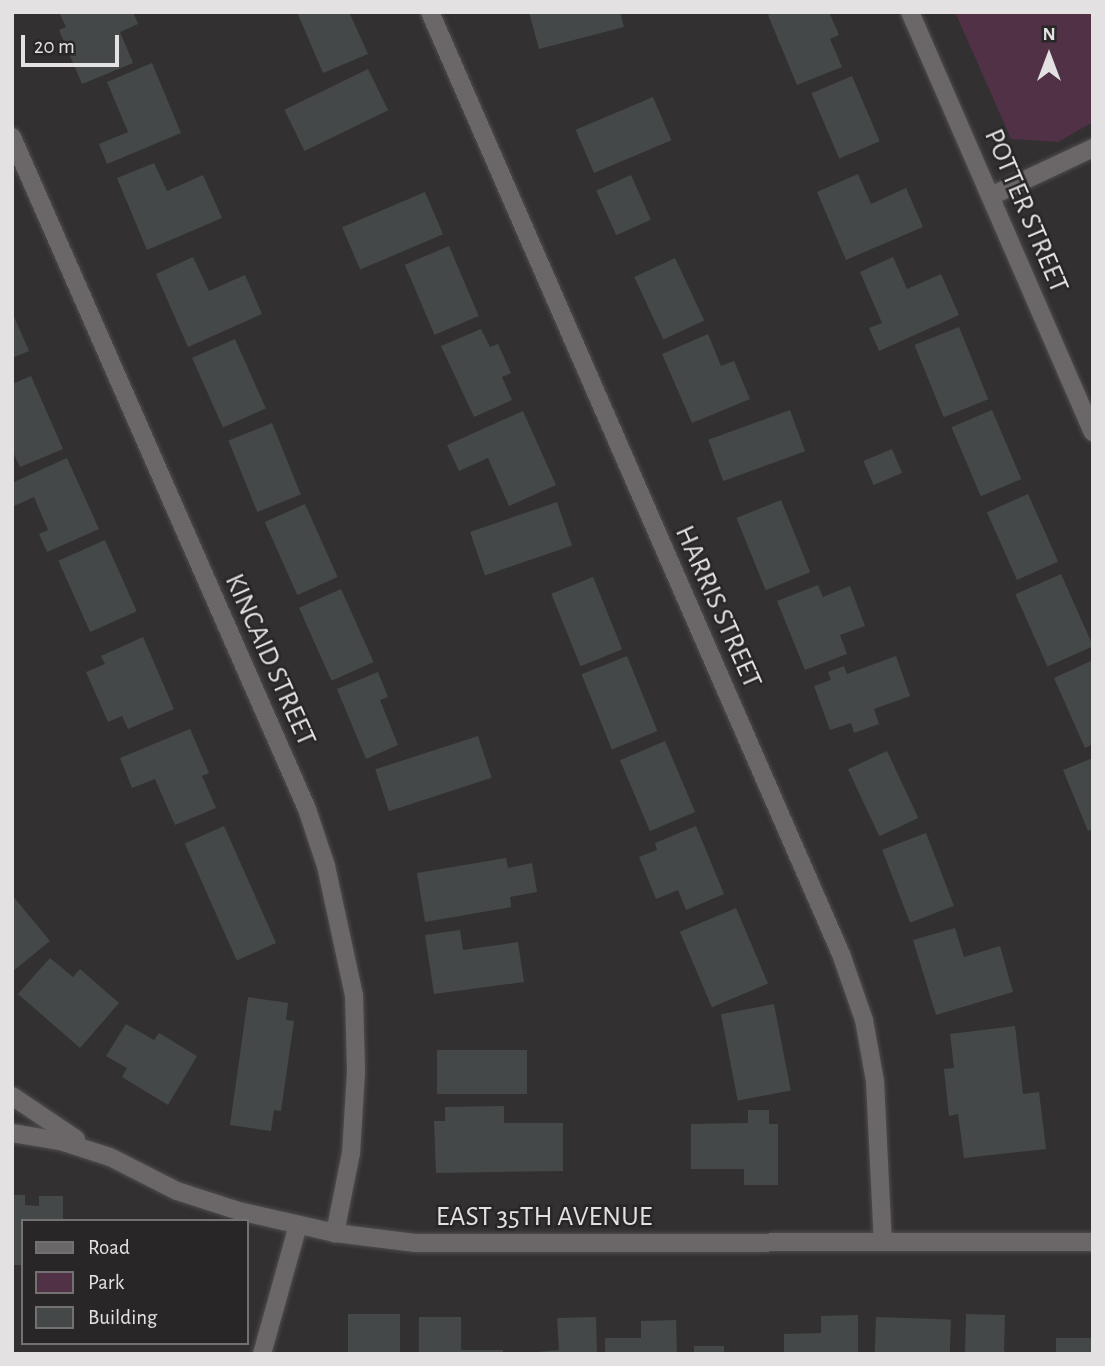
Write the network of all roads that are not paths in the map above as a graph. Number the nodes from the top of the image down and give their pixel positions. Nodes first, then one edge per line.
1 (430, 12) edge
2 (910, 12) edge
3 (12, 137) edge
4 (1093, 148) edge
5 (991, 196) junction
6 (1093, 432) edge
7 (12, 1096) edge
8 (12, 1133) edge
9 (110, 1157) junction
10 (298, 1225) junction
11 (335, 1233) junction
12 (883, 1242) junction
13 (1093, 1242) edge
14 (262, 1354) edge

1 - 12 street, HARRIS STREET
2 - 5 street, POTTER STREET
3 - 11 street, KINCAID STREET
4 - 5 street
5 - 6 street, POTTER STREET
7 - 9 street
8 - 9 street, EAST 35TH AVENUE
9 - 10 street, EAST 35TH AVENUE
10 - 11 street, EAST 35TH AVENUE
10 - 14 street
11 - 12 street, EAST 35TH AVENUE
12 - 13 street, EAST 35TH AVENUE

